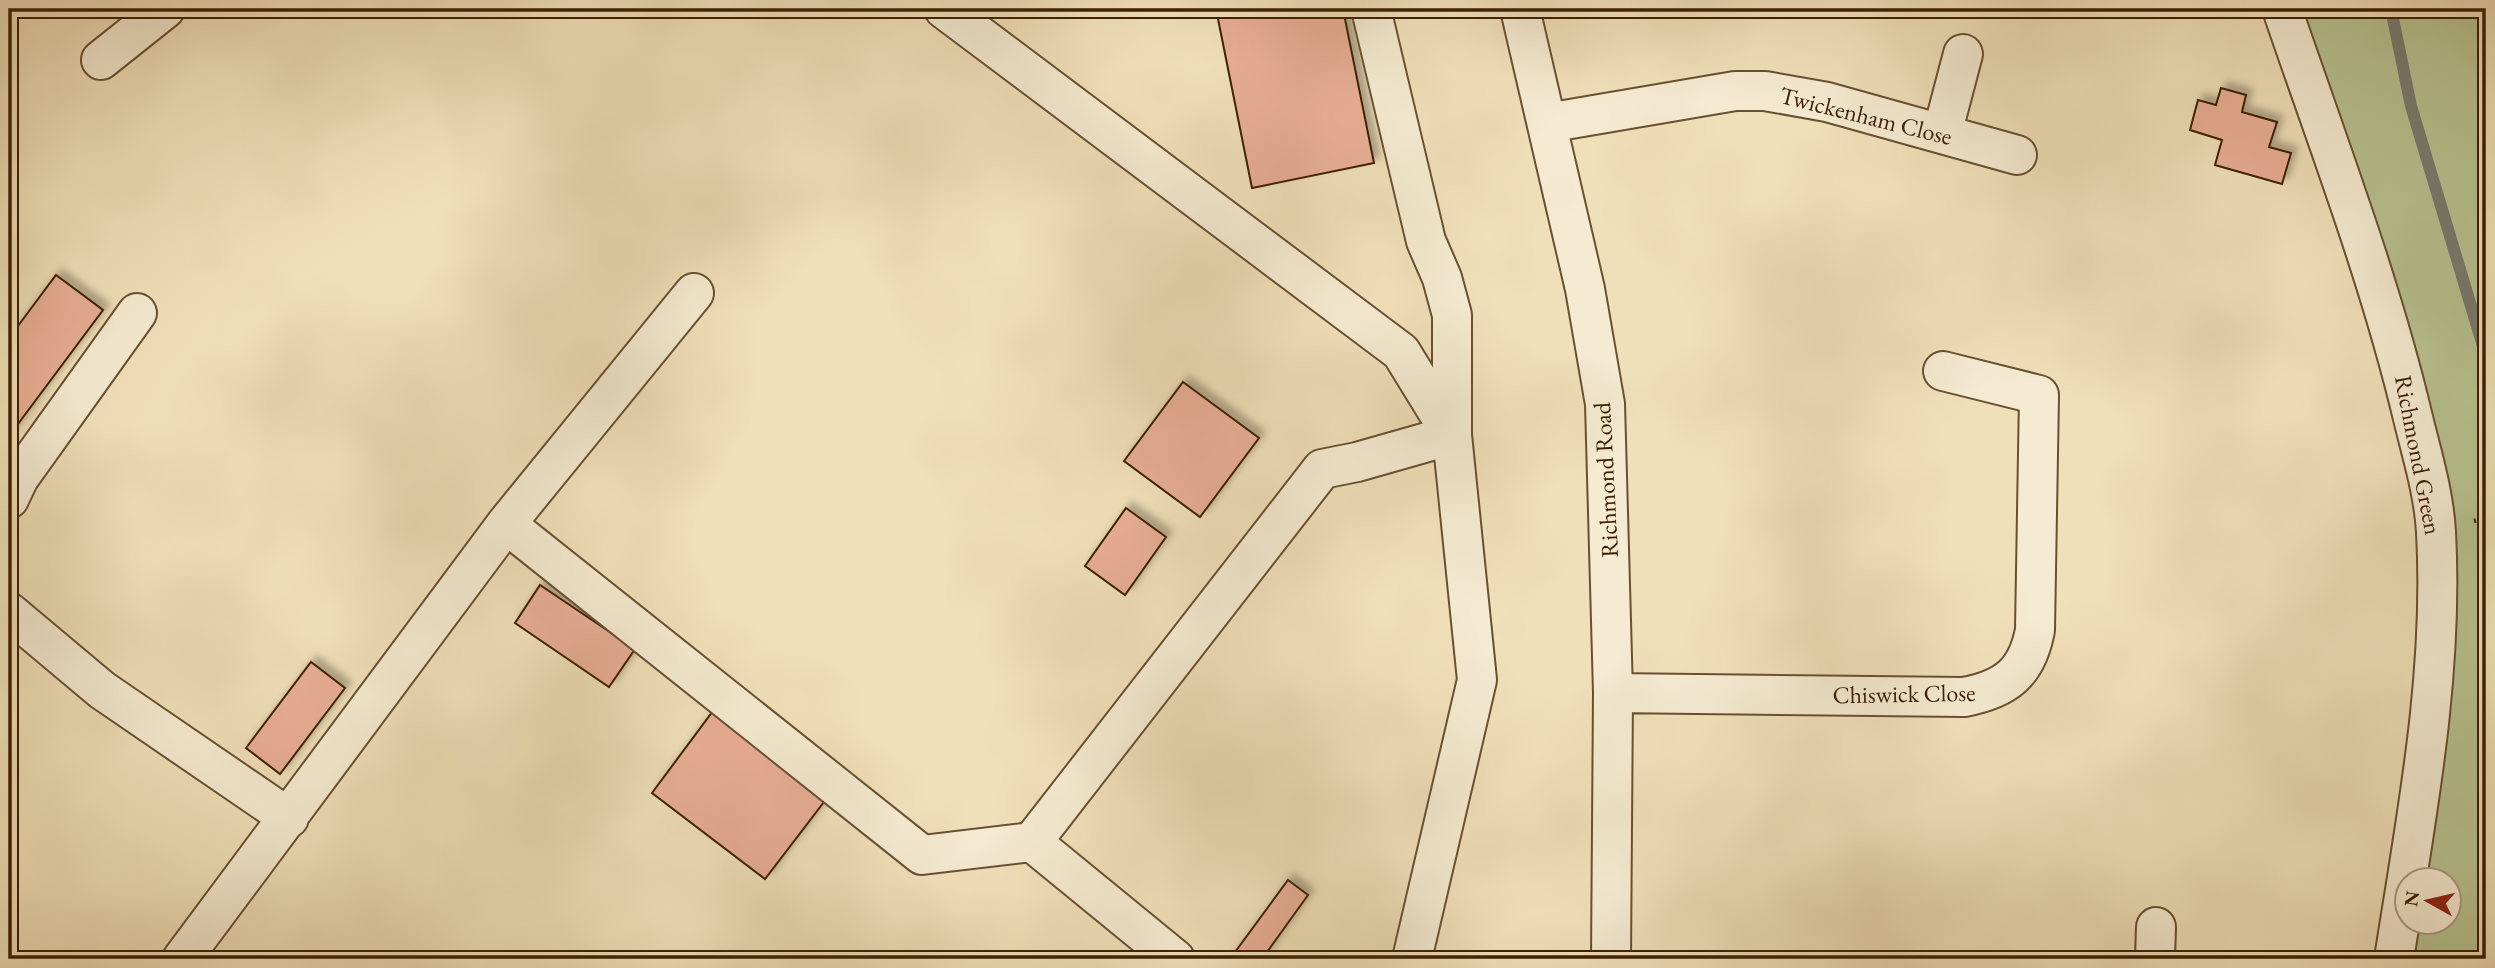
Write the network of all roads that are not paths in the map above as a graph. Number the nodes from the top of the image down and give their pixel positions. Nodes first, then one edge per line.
1 (166, 9) edge
2 (944, 9) edge
3 (1371, 9) edge
4 (1520, 9) edge
5 (2283, 9) edge
6 (1963, 54) dead end
7 (102, 60) dead end
8 (1547, 123) junction
9 (1941, 134) junction
10 (2017, 155) dead end
11 (694, 293) dead end
12 (137, 313) dead end
13 (1943, 371) dead end
14 (1452, 435) junction
15 (9, 499) edge
16 (506, 524) junction
17 (9, 612) edge
18 (1613, 693) junction
19 (289, 818) junction
20 (1032, 842) junction
21 (1173, 958) edge
22 (182, 959) edge
23 (1412, 959) edge
24 (1611, 959) edge
25 (2394, 959) edge

1 - 7 street
2 - 14 street
3 - 14 street
4 - 8 street, Richmond Road
5 - 25 street, Richmond Green
6 - 9 street
8 - 9 street, Twickenham Close
8 - 18 street, Richmond Road
9 - 10 street, Twickenham Close
11 - 16 street
12 - 15 street
13 - 18 street, Chiswick Close
14 - 20 street
14 - 23 street
16 - 19 street
16 - 20 street
17 - 19 street
18 - 24 street, Richmond Road
19 - 22 street
20 - 21 street

